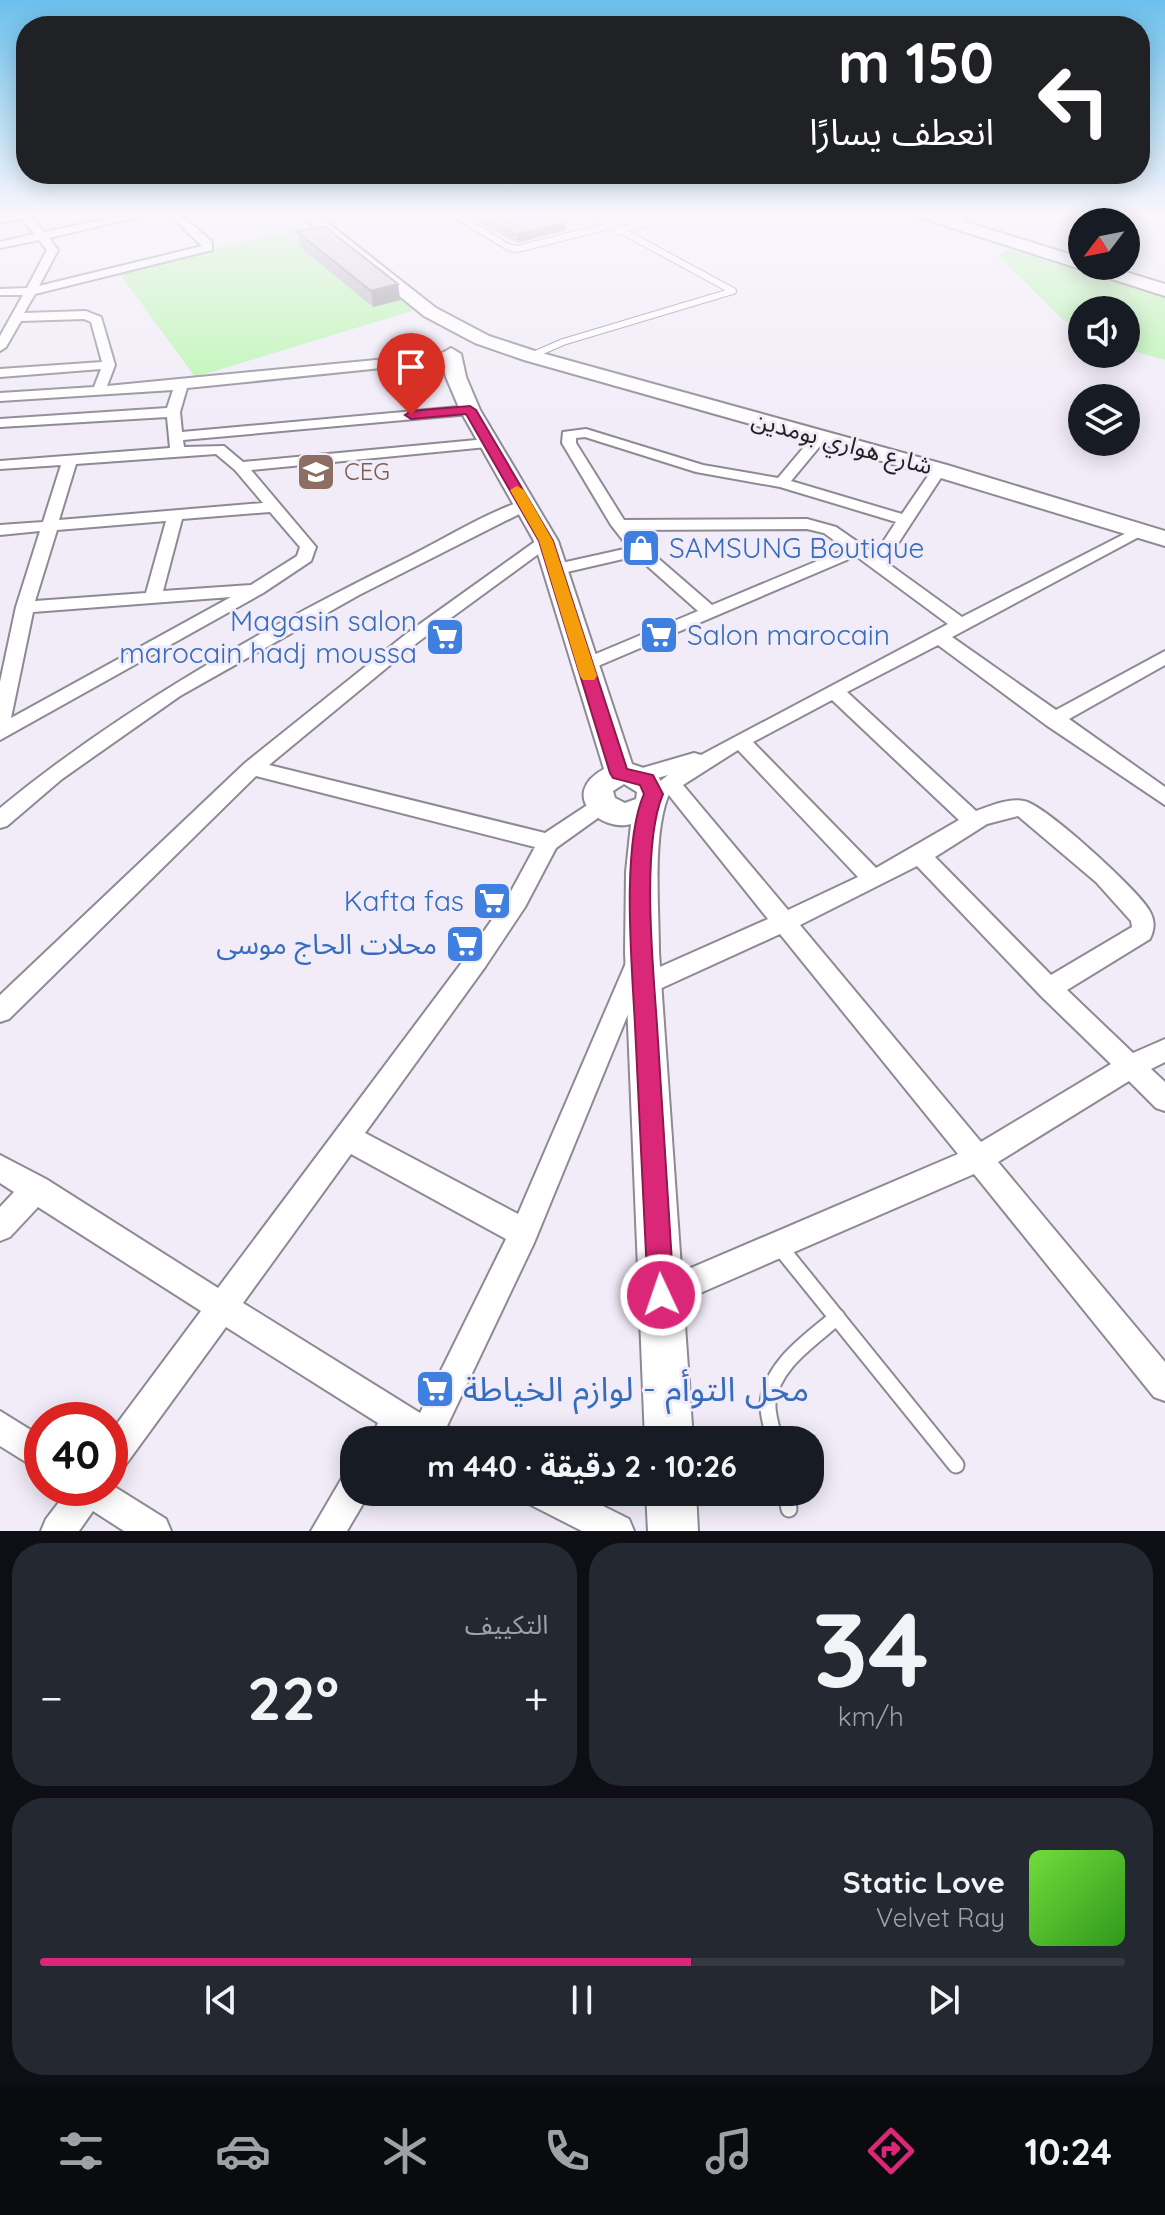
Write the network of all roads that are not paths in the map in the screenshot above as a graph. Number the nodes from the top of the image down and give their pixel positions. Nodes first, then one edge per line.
1 (35, 284) edge
2 (59, 284) edge
3 (395, 284) edge
4 (720, 284) edge
5 (32, 291) junction
6 (0, 292) edge
7 (430, 312) junction
8 (18, 317) junction
9 (0, 347) edge
10 (525, 354) junction
11 (472, 355) junction
12 (109, 365) junction
13 (0, 373) edge
14 (181, 385) junction
15 (99, 390) junction
16 (0, 397) edge
17 (470, 410) junction
18 (173, 412) junction
19 (0, 423) edge
20 (820, 437) junction
21 (487, 443) junction
22 (175, 444) junction
23 (70, 460) junction
24 (0, 465) edge
25 (240, 467) junction
26 (939, 470) junction
27 (782, 483) junction
28 (814, 493) junction
29 (526, 505) junction
30 (274, 507) junction
31 (176, 514) junction
32 (905, 520) junction
33 (53, 525) junction
34 (619, 525) junction
35 (821, 527) junction
36 (0, 530) edge
37 (1156, 538) edge
38 (546, 541) junction
39 (859, 549) junction
40 (639, 550) junction
41 (877, 563) junction
42 (554, 570) junction
43 (257, 589) junction
44 (153, 597) junction
45 (25, 607) junction
46 (710, 612) junction
47 (962, 626) junction
48 (939, 637) junction
49 (1165, 657) edge
50 (585, 665) junction
51 (834, 691) junction
52 (1053, 720) junction
53 (0, 726) edge
54 (0, 733) edge
55 (740, 740) junction
56 (714, 754) junction
57 (252, 768) junction
58 (646, 787) junction
59 (1165, 797) edge
60 (608, 809) junction
61 (0, 820) edge
62 (972, 820) junction
63 (548, 842) junction
64 (920, 855) junction
65 (642, 872) junction
66 (872, 878) junction
67 (784, 919) junction
68 (644, 968) junction
69 (1049, 989) junction
70 (0, 1011) edge
71 (1165, 1050) edge
72 (1131, 1066) junction
73 (1165, 1099) edge
74 (348, 1138) junction
75 (978, 1159) junction
76 (0, 1168) edge
77 (36, 1189) junction
78 (0, 1227) edge
79 (524, 1233) junction
80 (778, 1245) junction
81 (661, 1295) junction
82 (220, 1307) junction
83 (837, 1317) junction
84 (1165, 1386) edge
85 (402, 1426) edge
86 (417, 1426) edge
87 (668, 1426) edge
88 (772, 1426) edge
89 (0, 1427) edge
90 (128, 1435) edge
91 (24, 1444) edge
92 (956, 1465) dead end
93 (76, 1506) edge
94 (116, 1506) edge
95 (344, 1506) edge
96 (568, 1506) edge
97 (672, 1506) edge
98 (58, 1531) edge
99 (154, 1531) edge
100 (328, 1531) edge
101 (617, 1531) edge
102 (673, 1531) edge

1 - 5 street
2 - 5 street
3 - 7 street
4 - 10 lane
5 - 6 street
5 - 8 street
7 - 11 street
7 - 11 street
8 - 9 street
8 - 12 street
10 - 11 street, شارع هواري بومدين
10 - 20 street, شارع هواري بومدين
11 - 14 street
11 - 17 street
12 - 13 street
12 - 15 street
14 - 15 street
14 - 18 street
15 - 16 street
17 - 21 street
17 - 22 street
18 - 19 street
18 - 22 street
20 - 26 street, شارع هواري بومدين
20 - 27 street
21 - 25 street
21 - 29 street
22 - 23 street
22 - 25 street
23 - 24 street
23 - 33 street
25 - 30 street
26 - 32 street
26 - 37 street, شارع هواري بومدين
27 - 28 street
27 - 34 street
28 - 32 street
28 - 35 street
29 - 38 street
29 - 61 street
30 - 31 street
30 - 43 street
31 - 33 street
31 - 44 street
32 - 41 street
33 - 36 street
33 - 45 street
34 - 35 street
34 - 40 street
35 - 39 street
37 - 47 street
38 - 42 street
38 - 57 street
39 - 41 street
39 - 46 street
40 - 42 street
40 - 46 street
41 - 47 street
42 - 50 street
43 - 44 street
43 - 54 street
44 - 45 street
45 - 53 street
46 - 50 street
47 - 48 street
48 - 51 street
48 - 52 street
49 - 52 street
50 - 58 street
51 - 55 street
51 - 62 street
52 - 59 street
55 - 56 street
55 - 66 street
56 - 58 street
56 - 58 street
57 - 63 street
57 - 70 street
58 - 60 street
58 - 60 street
58 - 65 street
58 - 67 street
60 - 63 street
60 - 65 street
62 - 64 street
62 - 69 street
63 - 74 street
64 - 66 street
64 - 69 street
65 - 68 street
66 - 67 street
67 - 68 street
67 - 75 street
68 - 79 street
68 - 81 street
69 - 72 street
71 - 72 street
72 - 73 street
72 - 75 street
74 - 79 street
74 - 82 street
75 - 80 street
75 - 84 street
76 - 77 street
77 - 78 street
77 - 82 street
79 - 86 street
80 - 81 street
80 - 83 lane
81 - 87 street
82 - 85 street
82 - 90 street
83 - 88 lane
83 - 92 lane
89 - 91 street
93 - 98 street
94 - 99 street
95 - 100 street
96 - 101 street
97 - 102 street

